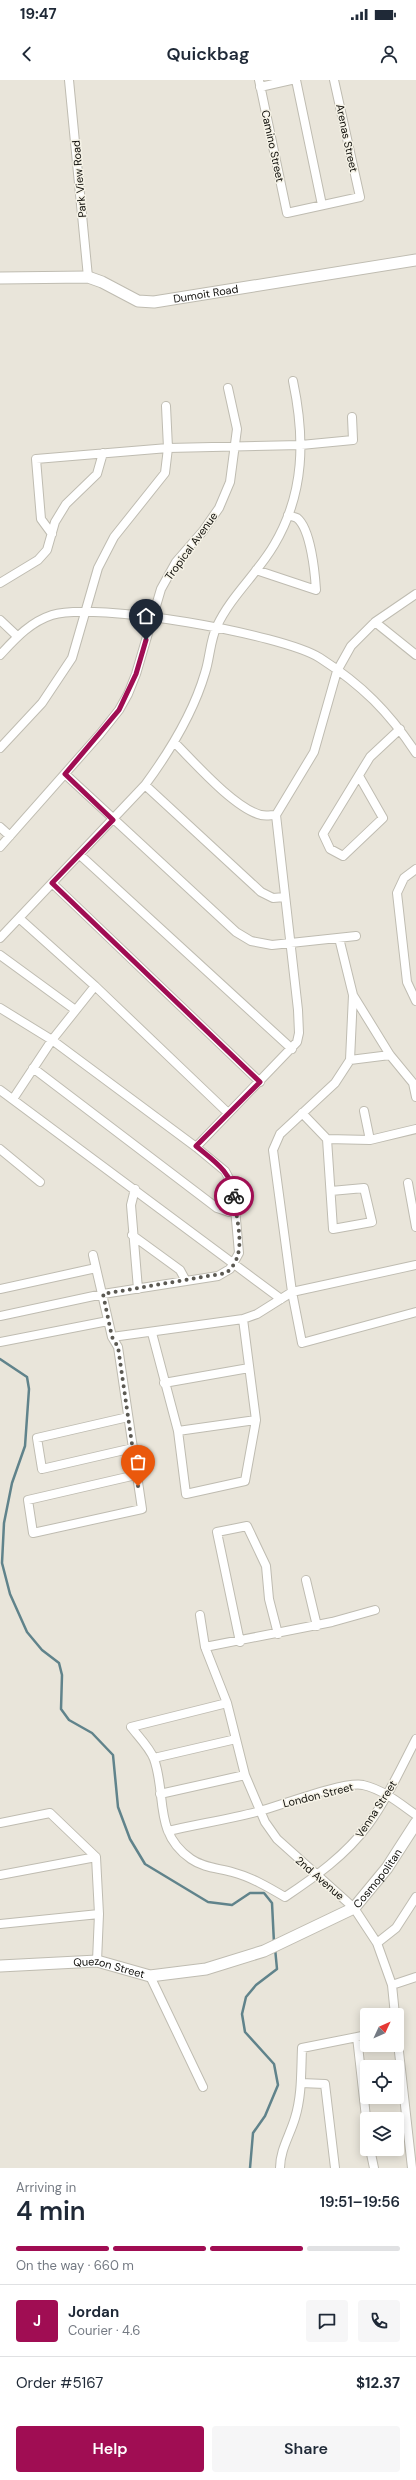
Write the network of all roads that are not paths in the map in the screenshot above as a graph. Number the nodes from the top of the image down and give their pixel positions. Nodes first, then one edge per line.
1 (69, 80) edge
2 (291, 80) edge
3 (296, 80) edge
4 (334, 80) edge
5 (259, 84) edge
6 (322, 205) junction
7 (416, 260) edge
8 (88, 277) junction
9 (0, 278) edge
10 (294, 381) dead end
11 (228, 388) dead end
12 (166, 406) dead end
13 (352, 417) dead end
14 (301, 445) junction
15 (235, 447) junction
16 (168, 448) junction
17 (103, 453) junction
18 (288, 515) junction
19 (52, 534) junction
20 (256, 570) junction
21 (0, 583) edge
22 (416, 594) edge
23 (84, 612) junction
24 (153, 617) junction
25 (0, 620) edge
26 (375, 622) junction
27 (216, 628) junction
28 (17, 636) junction
29 (0, 655) edge
30 (416, 655) edge
31 (337, 671) junction
32 (400, 728) junction
33 (174, 742) junction
34 (0, 748) edge
35 (416, 753) edge
36 (65, 774) junction
37 (359, 776) junction
38 (145, 785) junction
39 (276, 815) junction
40 (113, 820) junction
41 (0, 827) edge
42 (10, 836) junction
43 (0, 847) edge
44 (80, 855) junction
45 (416, 869) edge
46 (52, 883) junction
47 (285, 897) junction
48 (19, 918) junction
49 (356, 936) dead end
50 (0, 938) edge
51 (339, 938) junction
52 (290, 943) junction
53 (0, 955) edge
54 (95, 986) junction
55 (353, 995) junction
56 (416, 1001) edge
57 (0, 1008) edge
58 (74, 1009) junction
59 (52, 1040) junction
60 (292, 1049) junction
61 (390, 1055) junction
62 (350, 1060) junction
63 (33, 1068) junction
64 (260, 1082) junction
65 (0, 1090) edge
66 (416, 1097) edge
67 (13, 1098) junction
68 (364, 1112) dead end
69 (228, 1113) junction
70 (302, 1113) junction
71 (416, 1129) edge
72 (327, 1139) junction
73 (370, 1140) junction
74 (196, 1146) junction
75 (0, 1149) edge
76 (40, 1182) dead end
77 (408, 1183) dead end
78 (135, 1189) junction
79 (331, 1192) junction
80 (413, 1197) edge
81 (235, 1210) junction
82 (416, 1227) edge
83 (132, 1235) junction
84 (93, 1255) dead end
85 (235, 1263) junction
86 (416, 1265) edge
87 (96, 1268) junction
88 (186, 1281) junction
89 (0, 1289) edge
90 (138, 1289) junction
91 (292, 1292) junction
92 (103, 1294) junction
93 (281, 1299) junction
94 (416, 1312) edge
95 (0, 1316) edge
96 (242, 1319) junction
97 (108, 1321) junction
98 (152, 1333) junction
99 (112, 1337) junction
100 (0, 1342) edge
101 (249, 1368) junction
102 (164, 1384) junction
103 (128, 1417) junction
104 (256, 1420) junction
105 (178, 1431) junction
106 (133, 1448) junction
107 (136, 1475) junction
108 (306, 1580) dead end
109 (375, 1610) dead end
110 (200, 1615) dead end
111 (317, 1626) junction
112 (278, 1634) junction
113 (240, 1642) junction
114 (205, 1647) junction
115 (227, 1703) junction
116 (236, 1739) junction
117 (416, 1739) edge
118 (154, 1758) junction
119 (245, 1775) junction
120 (160, 1794) junction
121 (388, 1794) junction
122 (260, 1811) junction
123 (416, 1815) edge
124 (0, 1823) edge
125 (416, 1823) edge
126 (168, 1831) junction
127 (96, 1857) junction
128 (0, 1875) edge
129 (317, 1876) junction
130 (416, 1897) edge
131 (354, 1908) junction
132 (99, 1914) junction
133 (0, 1924) edge
134 (377, 1943) junction
135 (264, 1951) joint
136 (97, 1961) junction
137 (0, 1966) edge
138 (150, 1976) junction
139 (416, 1977) edge
140 (392, 1985) junction
141 (394, 2008) edge
142 (360, 2036) edge
143 (357, 2037) junction
144 (399, 2052) edge
145 (301, 2083) junction
146 (203, 2087) dead end
147 (365, 2112) edge
148 (371, 2156) edge
149 (280, 2168) edge
150 (335, 2168) edge
151 (374, 2168) edge
152 (412, 2168) edge

1 - 8 street, Park View Road
2 - 5 street
3 - 6 street
4 - 6 street, Arenas Street
5 - 6 street, Camino Street
7 - 8 street, Dumoit Road
8 - 9 street, Dumoit Road
10 - 14 street
11 - 15 street, Tropical Avenue
12 - 16 street
13 - 14 street
14 - 15 street
14 - 18 street
15 - 16 street
15 - 24 street, Tropical Avenue
16 - 17 street
16 - 23 street
17 - 19 street
17 - 19 street
18 - 20 street
18 - 20 street
19 - 21 street
20 - 27 street
22 - 26 street
23 - 24 street
23 - 28 street
23 - 34 street
24 - 27 street
24 - 36 street, Tropical Avenue
25 - 28 street
26 - 30 street
26 - 31 street
27 - 31 street
27 - 33 street
28 - 29 street
31 - 32 street
31 - 39 street
32 - 35 street
32 - 37 street
33 - 38 street
33 - 39 street
36 - 40 street
36 - 42 street, Tropical Avenue
37 - 37 street
38 - 40 street
38 - 47 street
39 - 47 street
40 - 44 street
40 - 52 street
41 - 42 street
42 - 43 street, Tropical Avenue
44 - 46 street
44 - 60 street
45 - 56 street
46 - 48 street
46 - 64 street
47 - 52 street
48 - 50 street
48 - 54 street
49 - 51 street
51 - 52 street
51 - 55 street
52 - 60 street
53 - 58 street
54 - 58 street
54 - 69 street
55 - 61 street
55 - 62 street
57 - 59 street
58 - 59 street
59 - 63 street
59 - 74 street
60 - 64 street
61 - 62 street
61 - 66 street
62 - 70 street
63 - 67 street
63 - 81 street
64 - 69 street
65 - 67 street
67 - 78 street
68 - 73 street
69 - 74 street
70 - 72 street
70 - 91 street
71 - 73 street
72 - 73 street
72 - 79 street
74 - 81 street
75 - 76 street
77 - 80 street
78 - 83 street
78 - 85 street
79 - 79 street
80 - 82 street
81 - 85 street
83 - 88 street
83 - 90 street
84 - 87 street
85 - 88 street
85 - 93 street
86 - 91 street
87 - 89 street
87 - 92 street
88 - 90 street
90 - 92 street
91 - 93 street
91 - 94 street
92 - 95 street
92 - 97 street
93 - 96 street
96 - 98 street
96 - 101 street
97 - 99 street
97 - 100 street
98 - 99 street
98 - 102 street
99 - 103 street
101 - 102 street
101 - 104 street
102 - 105 street
103 - 106 street
103 - 106 street
104 - 105 street
104 - 105 street
106 - 107 street
107 - 107 street
108 - 111 street
109 - 111 street
110 - 114 street, 2nd Avenue
111 - 112 street
112 - 113 street
112 - 113 street
113 - 114 street
114 - 115 street, 2nd Avenue
115 - 116 street, 2nd Avenue
115 - 118 street
116 - 118 street
116 - 119 street, 2nd Avenue
117 - 121 street, Venna Street
118 - 120 street
119 - 120 street
119 - 122 street, 2nd Avenue
120 - 126 street
121 - 122 street, London Street
121 - 123 street, London Street
121 - 129 street, Venna Street
122 - 126 street, London Street
122 - 129 street, 2nd Avenue
124 - 127 street
125 - 131 street, Cosmopolitan
126 - 129 street, Venna Street
127 - 128 street
127 - 132 street
129 - 131 street, 2nd Avenue
130 - 134 street
131 - 134 street, 2nd Avenue
131 - 135 street, Cosmopolitan
132 - 133 street
132 - 136 street
134 - 140 street, 2nd Avenue
135 - 138 street, Quezon Street
136 - 137 street, Quezon Street
136 - 138 street, Quezon Street
138 - 146 street
139 - 140 street
140 - 141 street, 2nd Avenue
142 - 143 street
143 - 145 street
143 - 147 street
144 - 152 street
145 - 149 street
145 - 150 street
148 - 151 street

